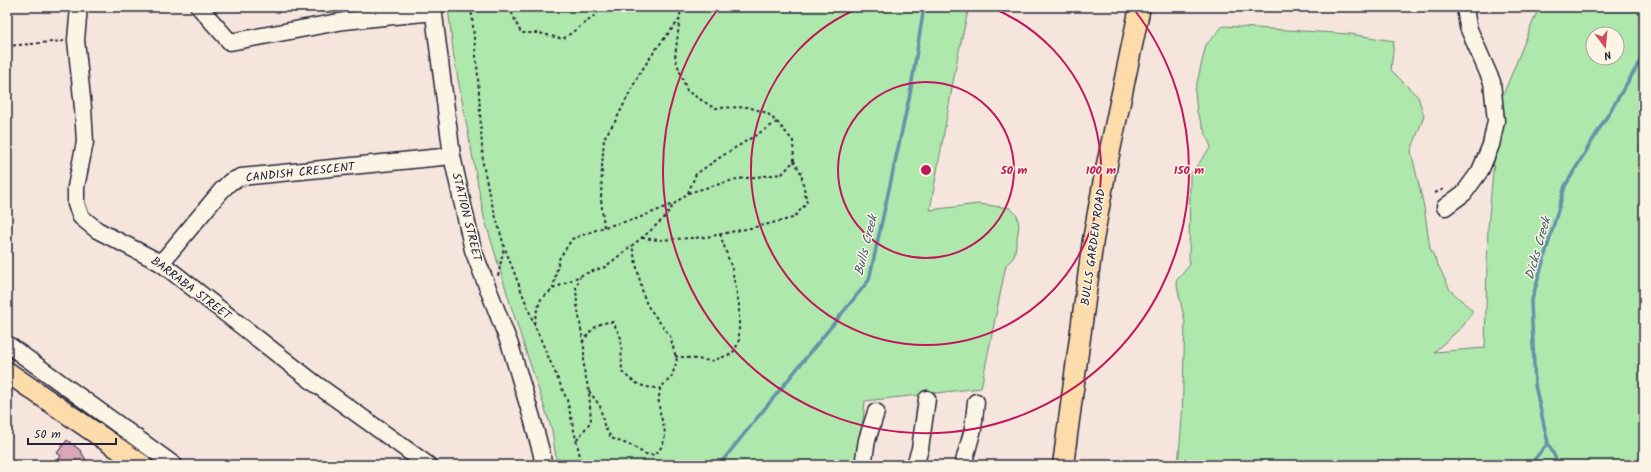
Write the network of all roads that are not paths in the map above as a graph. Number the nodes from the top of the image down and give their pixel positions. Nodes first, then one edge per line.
1 (79, 7) edge
2 (200, 7) edge
3 (1140, 7) edge
4 (1466, 7) edge
5 (434, 10) edge
6 (452, 156) junction
7 (1445, 207) dead end
8 (161, 263) junction
9 (7, 344) edge
10 (7, 372) edge
11 (927, 399) dead end
12 (976, 402) dead end
13 (876, 412) dead end
14 (167, 463) edge
15 (142, 465) edge
16 (428, 465) edge
17 (543, 465) edge
18 (863, 465) edge
19 (915, 465) edge
20 (963, 465) edge
21 (1063, 465) edge

1 - 8 street, BARRABA STREET
2 - 5 street
3 - 21 main road, BULLS GARDEN ROAD
4 - 7 street
5 - 6 street, STATION STREET
6 - 8 street, CANDISH CRESCENT
6 - 17 street, STATION STREET
8 - 16 street, BARRABA STREET
9 - 14 street
10 - 15 main road
11 - 19 street
12 - 20 street
13 - 18 street

